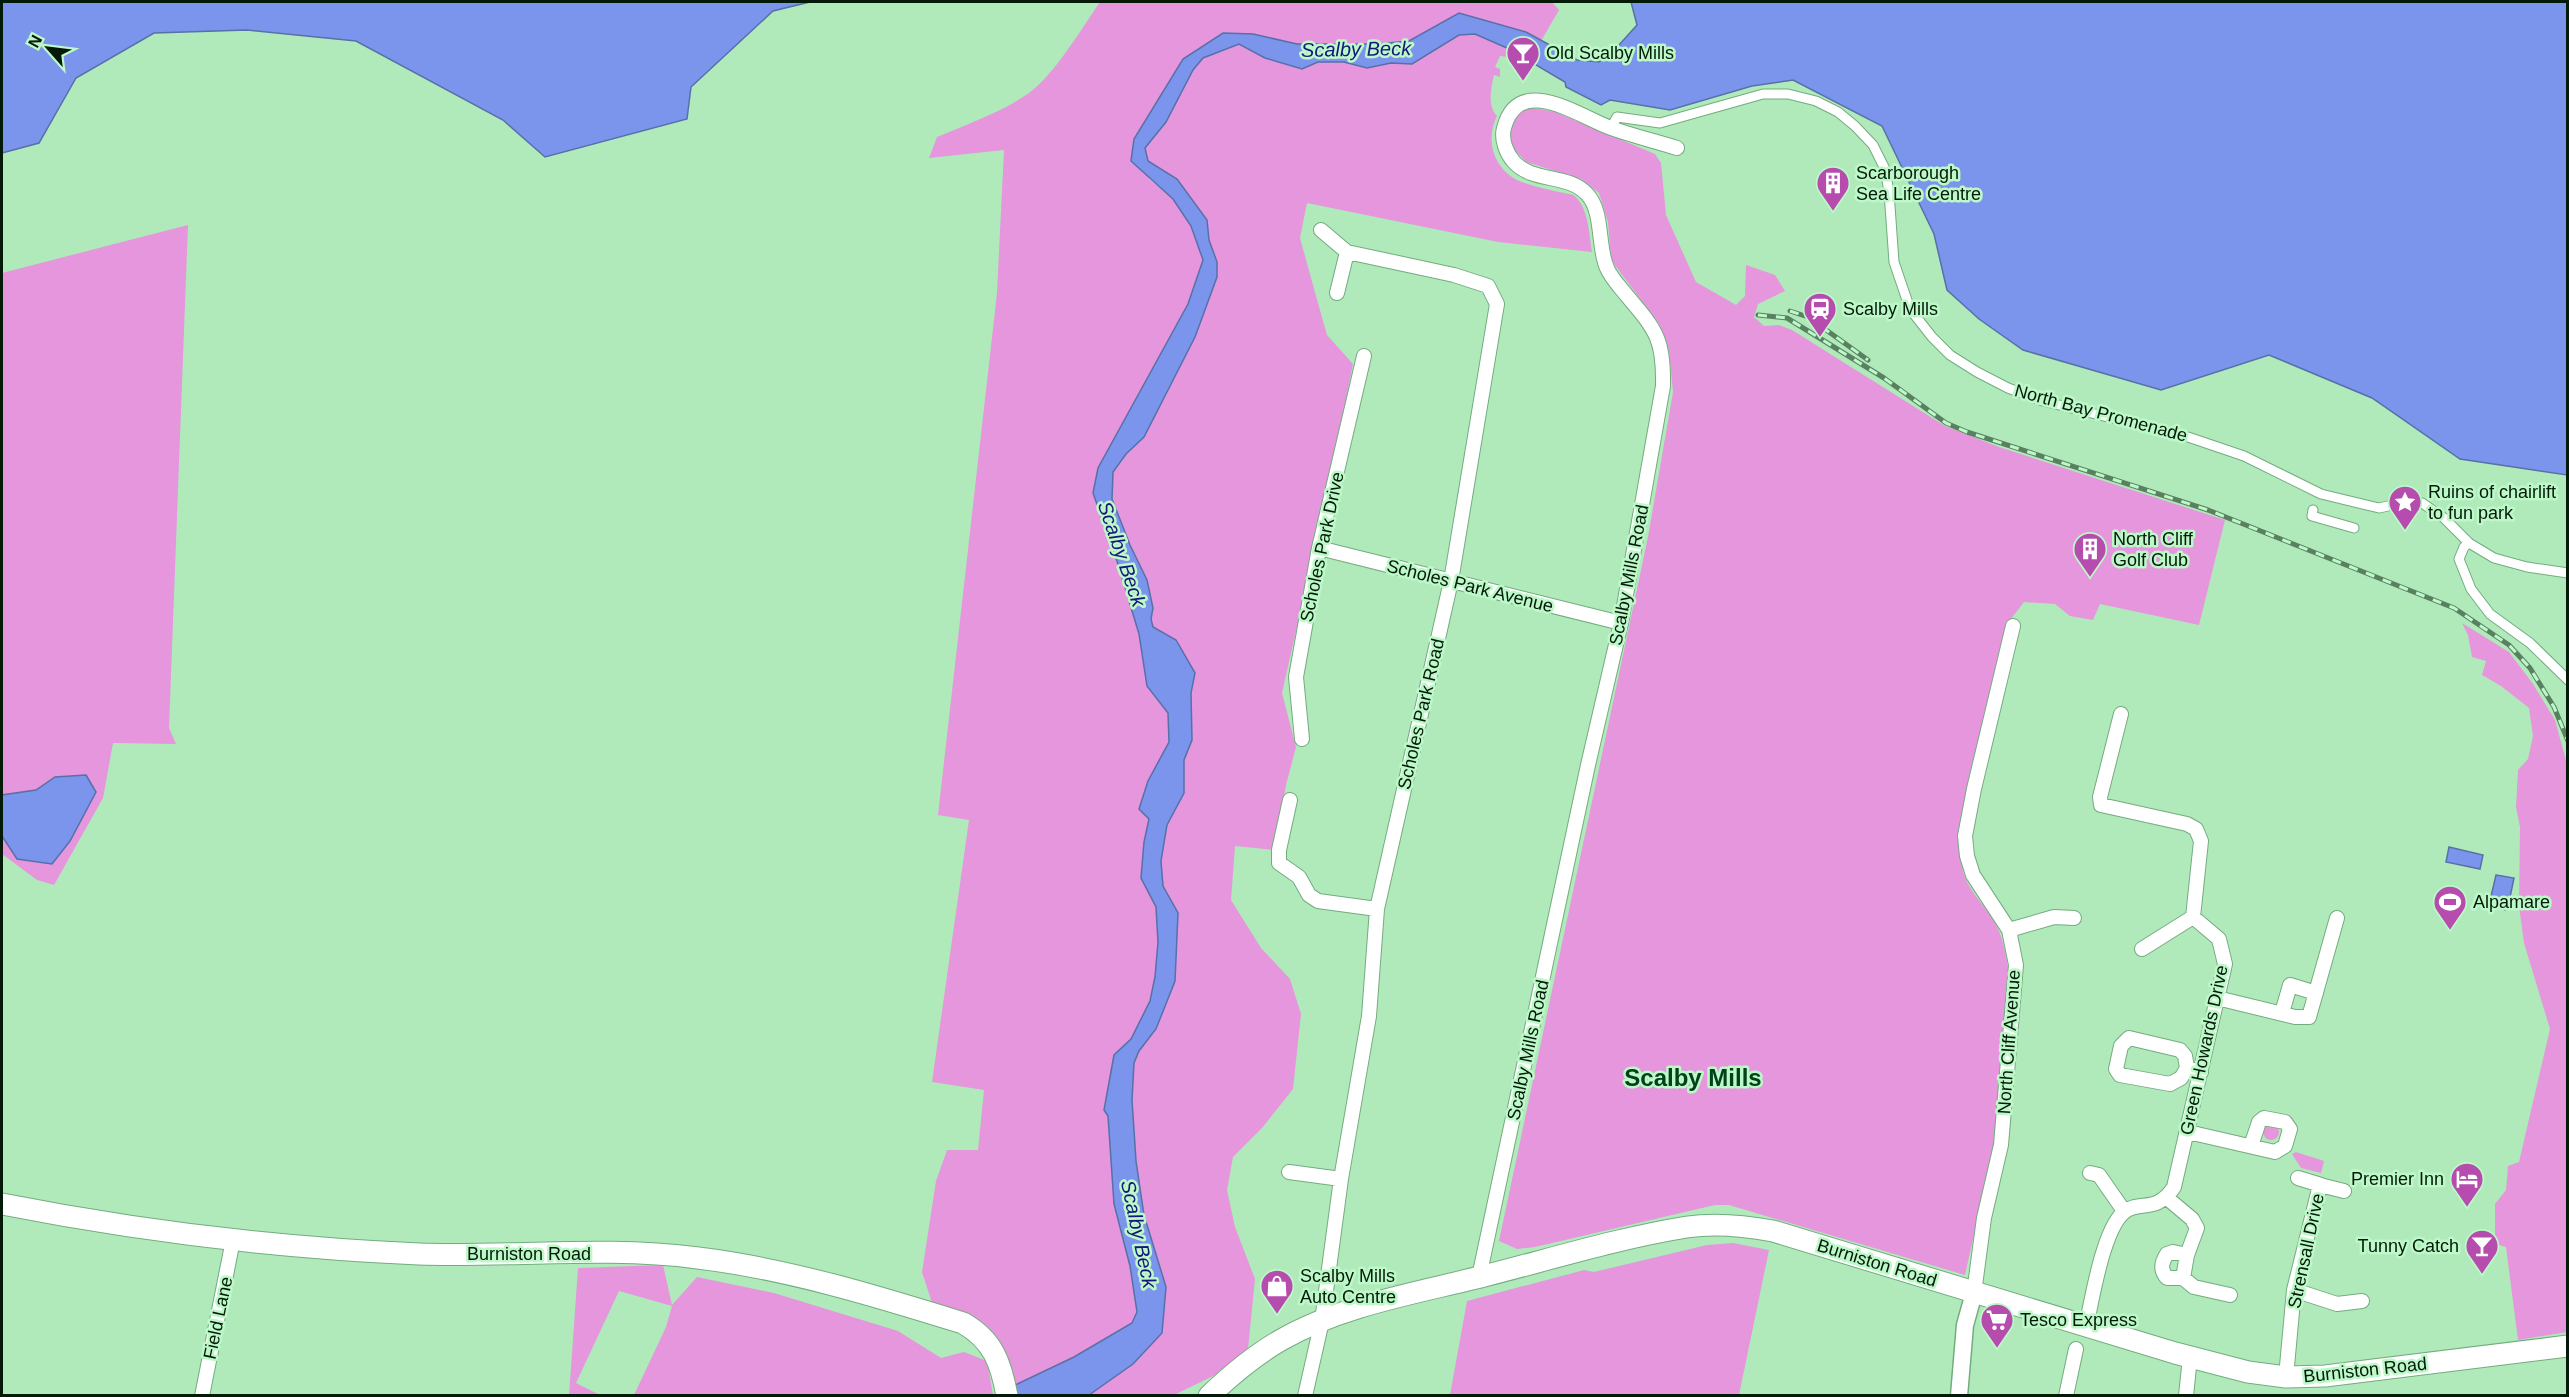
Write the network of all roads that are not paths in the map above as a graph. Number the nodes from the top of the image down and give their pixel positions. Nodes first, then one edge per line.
1 (1611, 128) junction
2 (1677, 147) dead end
3 (1321, 230) dead end
4 (1347, 252) junction
5 (1337, 293) dead end
6 (1364, 356) dead end
7 (2313, 510) dead end
8 (2354, 528) dead end
9 (2469, 543) junction
10 (1319, 548) junction
11 (2568, 573) edge
12 (1451, 581) junction
13 (1621, 623) junction
14 (2013, 626) dead end
15 (2568, 680) edge
16 (2121, 714) dead end
17 (1302, 739) dead end
18 (1290, 800) dead end
19 (1377, 909) junction
20 (2193, 917) junction
21 (2074, 918) dead end
22 (2337, 918) dead end
23 (2009, 930) junction
24 (2142, 949) dead end
25 (2316, 993) junction
26 (2217, 998) junction
27 (2282, 1013) junction
28 (2187, 1068) junction
29 (2201, 1072) junction
30 (2188, 1132) junction
31 (2251, 1146) dead end
32 (1289, 1172) dead end
33 (2090, 1173) dead end
34 (2298, 1178) dead end
35 (1341, 1179) junction
36 (2321, 1185) junction
37 (2344, 1191) dead end
38 (2167, 1198) junction
39 (2, 1204) edge
40 (2124, 1211) junction
41 (233, 1240) junction
42 (2187, 1255) junction
43 (1479, 1277) junction
44 (2183, 1278) junction
45 (2294, 1290) junction
46 (1974, 1293) junction
47 (2230, 1295) dead end
48 (2362, 1301) dead end
49 (1322, 1321) junction
50 (2086, 1327) junction
51 (2568, 1346) edge
52 (2076, 1349) dead end
53 (2190, 1357) junction
54 (2286, 1377) junction
55 (1005, 1385) edge
56 (202, 1395) edge
57 (1209, 1395) edge
58 (1305, 1395) edge
59 (1959, 1395) edge
60 (2066, 1395) edge
61 (2186, 1395) edge

1 - 2 street, Scalby Mills Road
1 - 9 street, North Bay Promenade
1 - 13 street, Scalby Mills Road
3 - 4 street, Scholes Park Road
4 - 5 street
4 - 12 street, Scholes Park Road
6 - 10 street, Scholes Park Drive
7 - 8 street
9 - 11 street, North Bay Promenade
9 - 15 street
10 - 12 street, Scholes Park Avenue
10 - 17 street, Scholes Park Drive
12 - 13 street, Scholes Park Avenue
12 - 19 street, Scholes Park Road
13 - 43 street, Scalby Mills Road
14 - 23 street, North Cliff Avenue
16 - 20 street
18 - 19 street
19 - 35 street, Scholes Park Road
20 - 24 street
20 - 26 street, Green Howards Drive
21 - 23 street
22 - 25 street
23 - 46 street, North Cliff Avenue
25 - 27 street
25 - 27 street
26 - 27 street
26 - 29 street, Green Howards Drive
28 - 28 street
28 - 29 street
29 - 30 street, Green Howards Drive
30 - 31 street
30 - 38 street, Green Howards Drive
32 - 35 street
33 - 40 street
34 - 36 street
35 - 49 street, Scholes Park Road
36 - 37 street, Strensall Drive
36 - 45 street, Strensall Drive
38 - 40 street
38 - 42 street
39 - 41 main road, Burniston Road
40 - 50 street
41 - 55 main road, Burniston Road
41 - 56 street, Field Lane
42 - 44 street
42 - 44 street
43 - 46 main road, Burniston Road
43 - 49 main road, Burniston Road
44 - 47 street
45 - 48 street
45 - 54 street, Strensall Drive
46 - 50 main road, Burniston Road
46 - 59 street
49 - 57 main road, Burniston Road
49 - 58 street, Scholes Park Road
50 - 53 main road, Burniston Road
51 - 54 main road, Burniston Road
52 - 60 street
53 - 54 main road, Burniston Road
53 - 61 street

